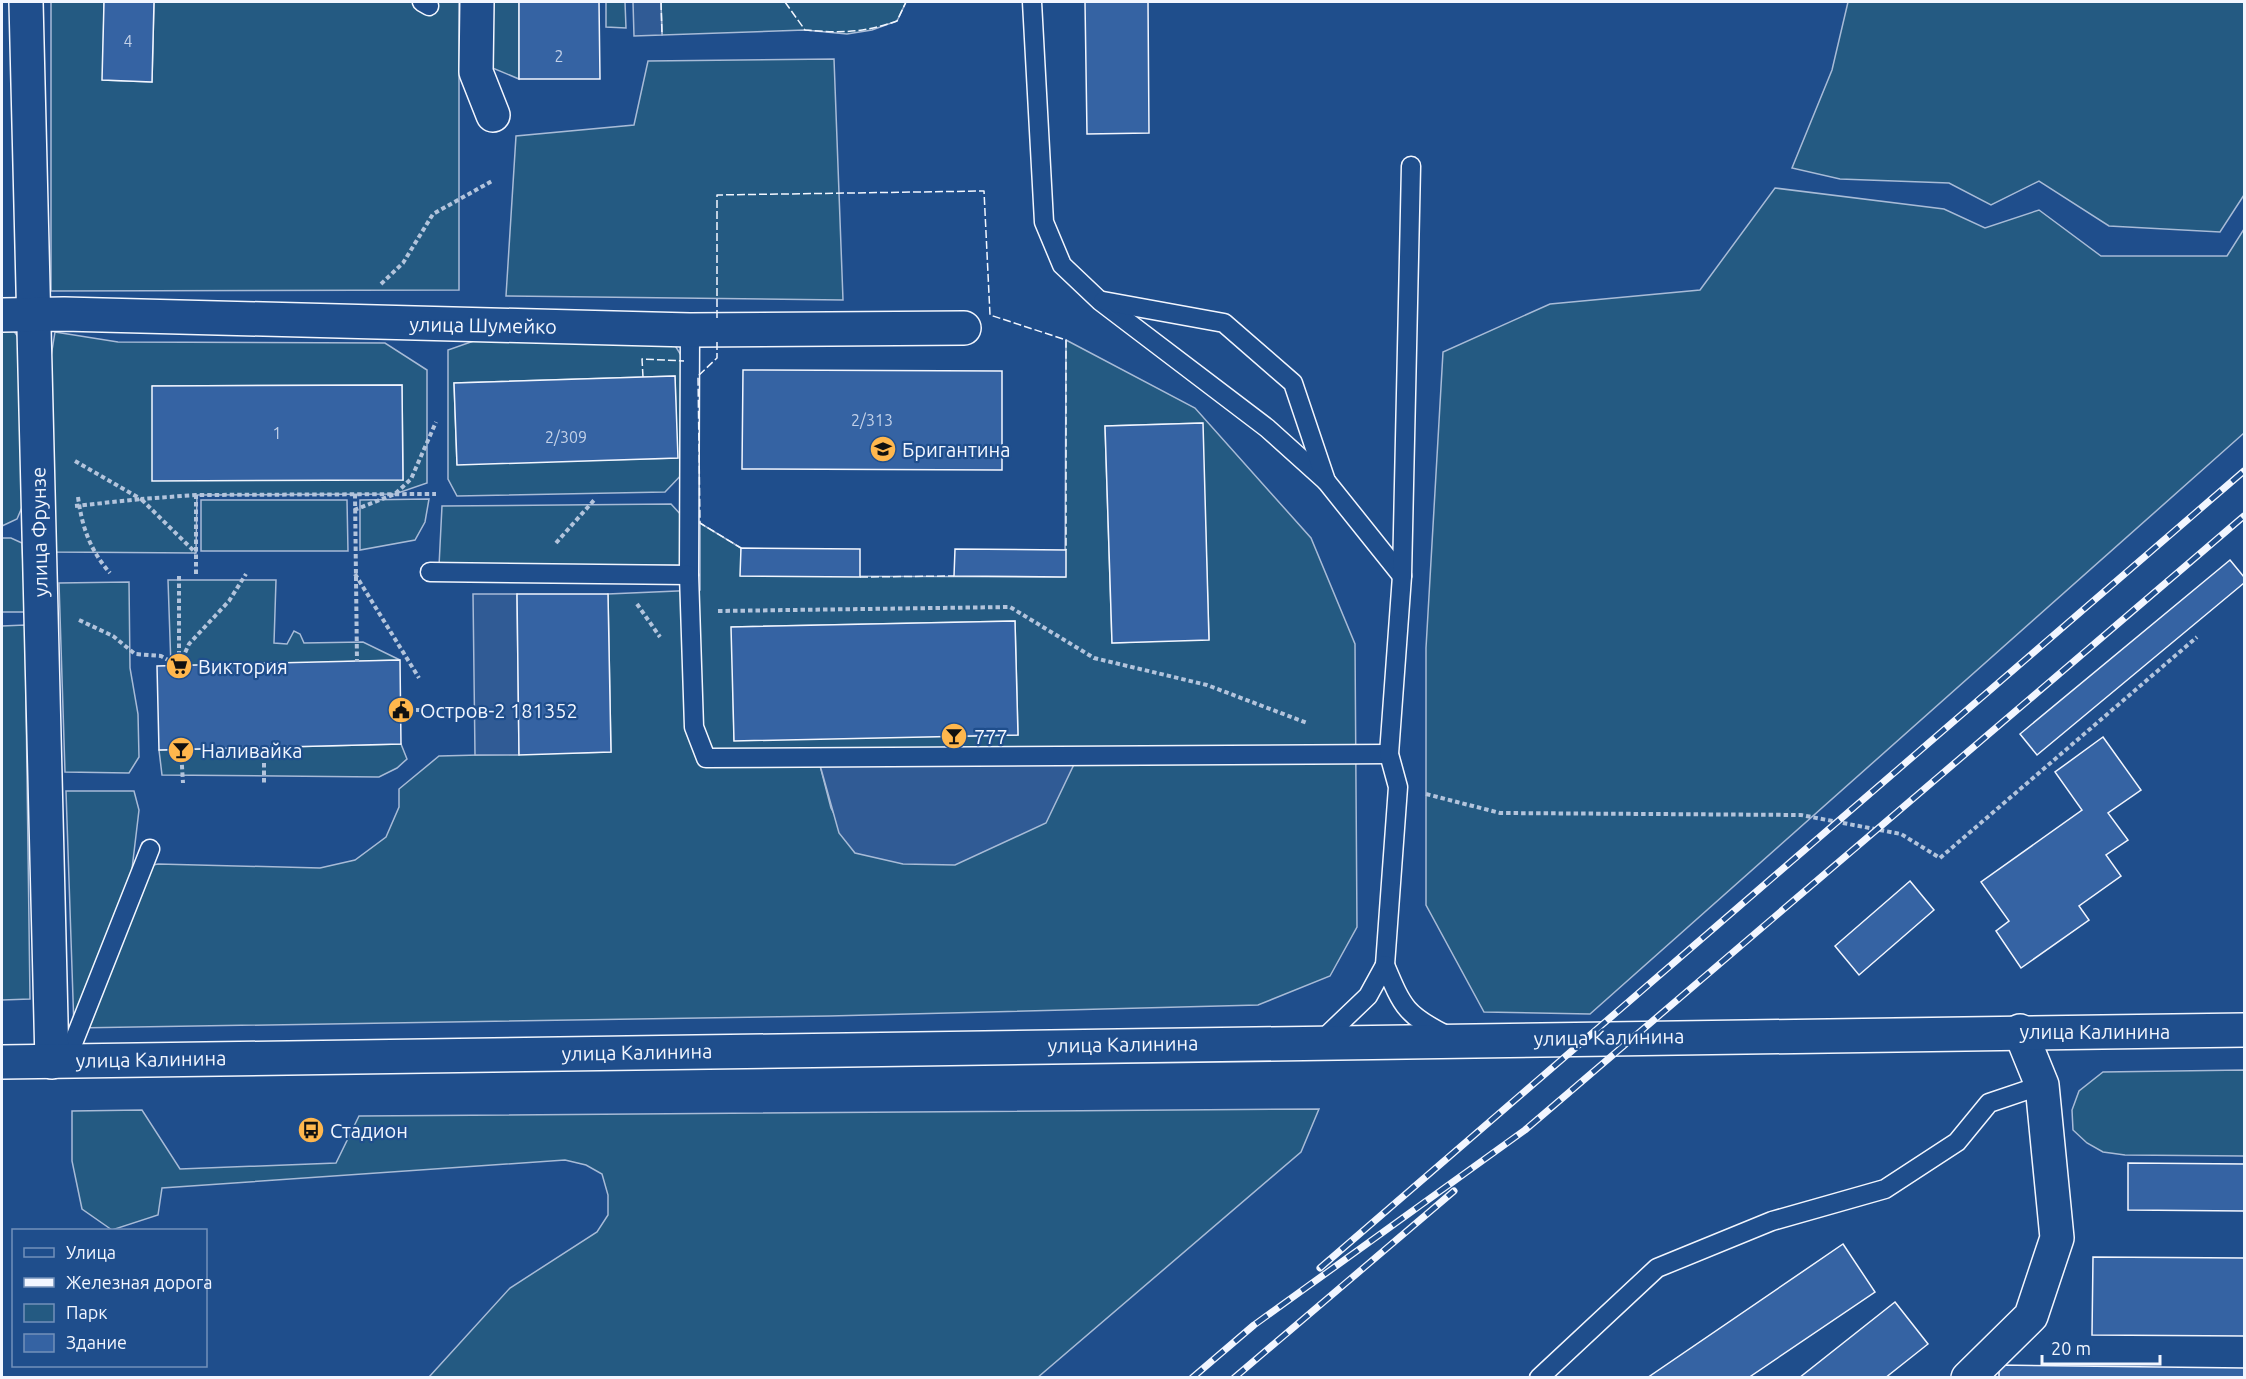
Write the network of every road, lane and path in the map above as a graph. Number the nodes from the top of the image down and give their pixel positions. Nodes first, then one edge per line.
1 (26, 2) edge
2 (477, 2) edge
3 (1032, 2) edge
4 (493, 115) dead end
5 (1411, 166) dead end
6 (492, 181) dead end
7 (1100, 301) junction
8 (29, 315) edge
9 (340, 321) junction
10 (964, 328) dead end
11 (690, 330) junction
12 (436, 422) dead end
13 (70, 453) dead end
14 (76, 463) junction
15 (77, 473) dead end
16 (1326, 481) junction
17 (78, 493) dead end
18 (355, 494) junction
19 (394, 494) junction
20 (436, 494) dead end
21 (196, 495) junction
22 (141, 499) junction
23 (595, 499) dead end
24 (79, 506) junction
25 (39, 510) junction
26 (354, 510) junction
27 (196, 553) junction
28 (430, 572) dead end
29 (110, 573) dead end
30 (246, 573) dead end
31 (354, 573) junction
32 (530, 573) junction
33 (179, 574) dead end
34 (196, 574) dead end
35 (616, 575) junction
36 (689, 575) junction
37 (1402, 576) junction
38 (690, 612) junction
39 (41, 618) junction
40 (2197, 637) dead end
41 (661, 639) dead end
42 (357, 662) dead end
43 (179, 666) junction
44 (419, 678) dead end
45 (400, 710) dead end
46 (420, 710) dead end
47 (1314, 726) dead end
48 (264, 748) dead end
49 (182, 750) dead end
50 (1389, 754) junction
51 (183, 783) dead end
52 (264, 783) dead end
53 (1398, 787) junction
54 (150, 849) dead end
55 (1385, 965) junction
56 (2244, 1030) edge
57 (2020, 1031) junction
58 (1454, 1040) junction
59 (1321, 1041) junction
60 (59, 1061) junction
61 (2, 1062) edge
62 (2042, 1085) junction
63 (1539, 1377) edge
64 (1968, 1377) edge

1 - 8 street, улица Фрунзе
2 - 4 street
3 - 7 lane
5 - 37 lane
6 - 9 path
7 - 16 lane
7 - 16 lane
8 - 9 street, улица Шумейко
8 - 25 street, улица Фрунзе
9 - 11 street, улица Шумейко
10 - 11 street, улица Шумейко
11 - 36 lane
12 - 19 path
13 - 14 path
14 - 15 path
14 - 22 path
16 - 37 lane
17 - 24 path
18 - 19 path
18 - 21 path
18 - 26 path
19 - 20 path
19 - 26 path
21 - 22 path
21 - 27 path
22 - 24 path
22 - 27 path
23 - 32 path
24 - 25 path
24 - 29 path
25 - 39 street, улица Фрунзе
26 - 31 path
27 - 34 path
28 - 32 lane
30 - 43 path
31 - 42 path
31 - 44 path
32 - 35 lane
33 - 43 path
35 - 36 lane
35 - 41 path
36 - 38 lane
37 - 50 lane
38 - 47 path
38 - 50 lane
39 - 43 path
39 - 60 street, улица Фрунзе
40 - 53 path
45 - 46 path
48 - 52 path
49 - 51 path
50 - 53 lane
53 - 55 lane
54 - 60 lane
55 - 58 lane
55 - 59 lane
56 - 57 street, улица Калинина
57 - 58 street, улица Калинина
57 - 62 street
58 - 59 street, улица Калинина
59 - 60 street, улица Калинина
60 - 61 street, улица Калинина
62 - 63 lane
62 - 64 street

